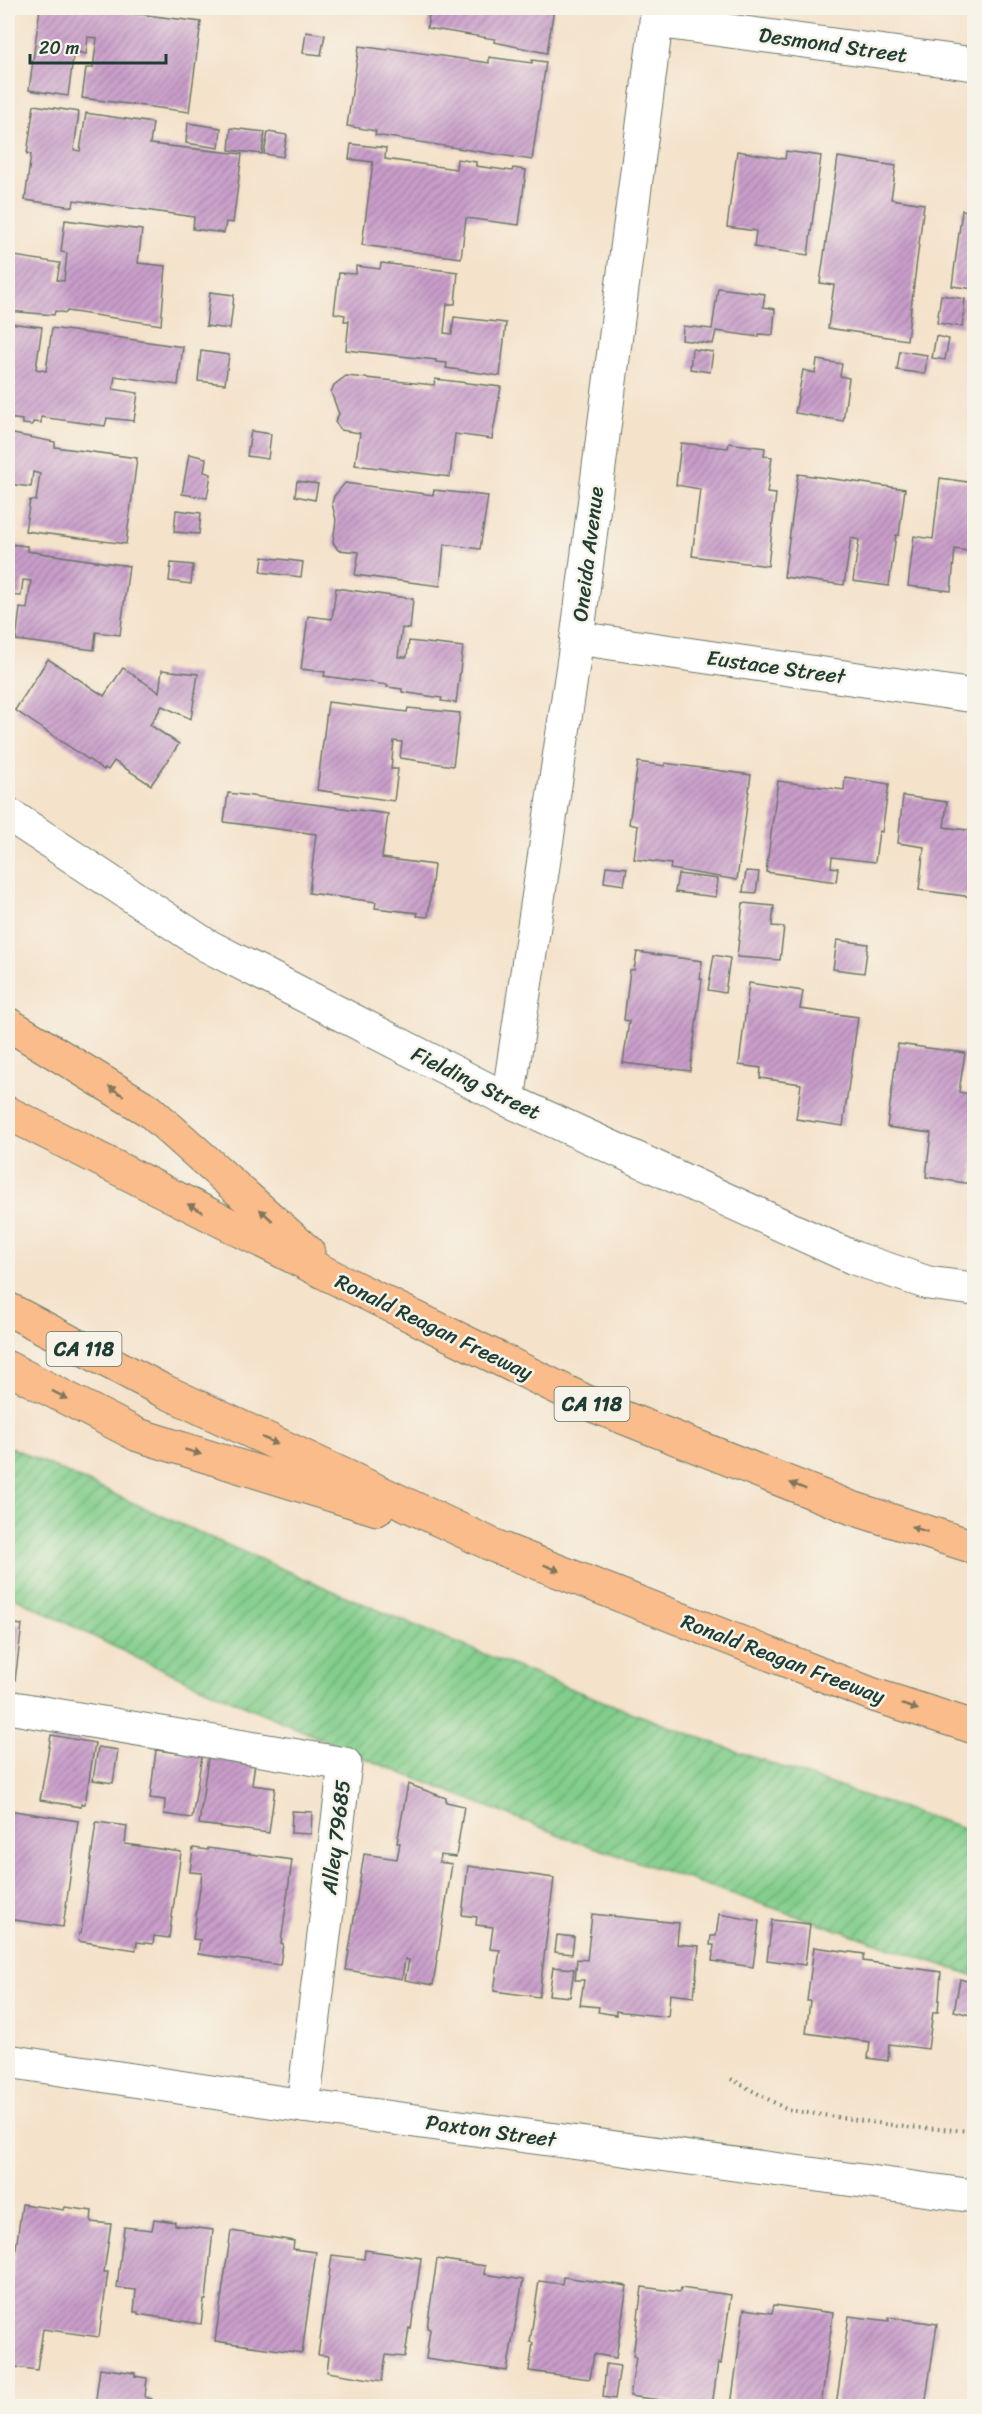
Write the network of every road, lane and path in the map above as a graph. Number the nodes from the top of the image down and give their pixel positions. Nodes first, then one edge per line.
1 (657, 14) edge
2 (975, 64) edge
3 (577, 639) junction
4 (975, 696) edge
5 (8, 814) edge
6 (8, 1024) edge
7 (508, 1100) junction
8 (8, 1113) edge
9 (341, 1281) junction
10 (975, 1289) edge
11 (8, 1309) edge
12 (8, 1368) edge
13 (497, 1547) junction
14 (975, 1547) edge
15 (8, 1707) edge
16 (975, 1727) edge
17 (8, 2061) edge
18 (731, 2079) dead end
19 (303, 2106) junction
20 (975, 2131) edge
21 (975, 2196) edge

1 - 2 street, Desmond Street
1 - 3 street, Oneida Avenue
3 - 4 street, Eustace Street
3 - 7 street, Oneida Avenue
5 - 7 street, Fielding Street
9 -> 6 highway
7 - 10 street, Fielding Street
9 -> 8 highway, Ronald Reagan Freeway / CA 118
14 -> 9 highway, Ronald Reagan Freeway / CA 118
11 -> 13 highway, Ronald Reagan Freeway / CA 118
12 -> 13 highway
13 -> 16 highway, Ronald Reagan Freeway / CA 118
15 - 19 street, Alley 79685
17 - 19 street, Paxton Street
18 - 20 path
19 - 21 street, Paxton Street

